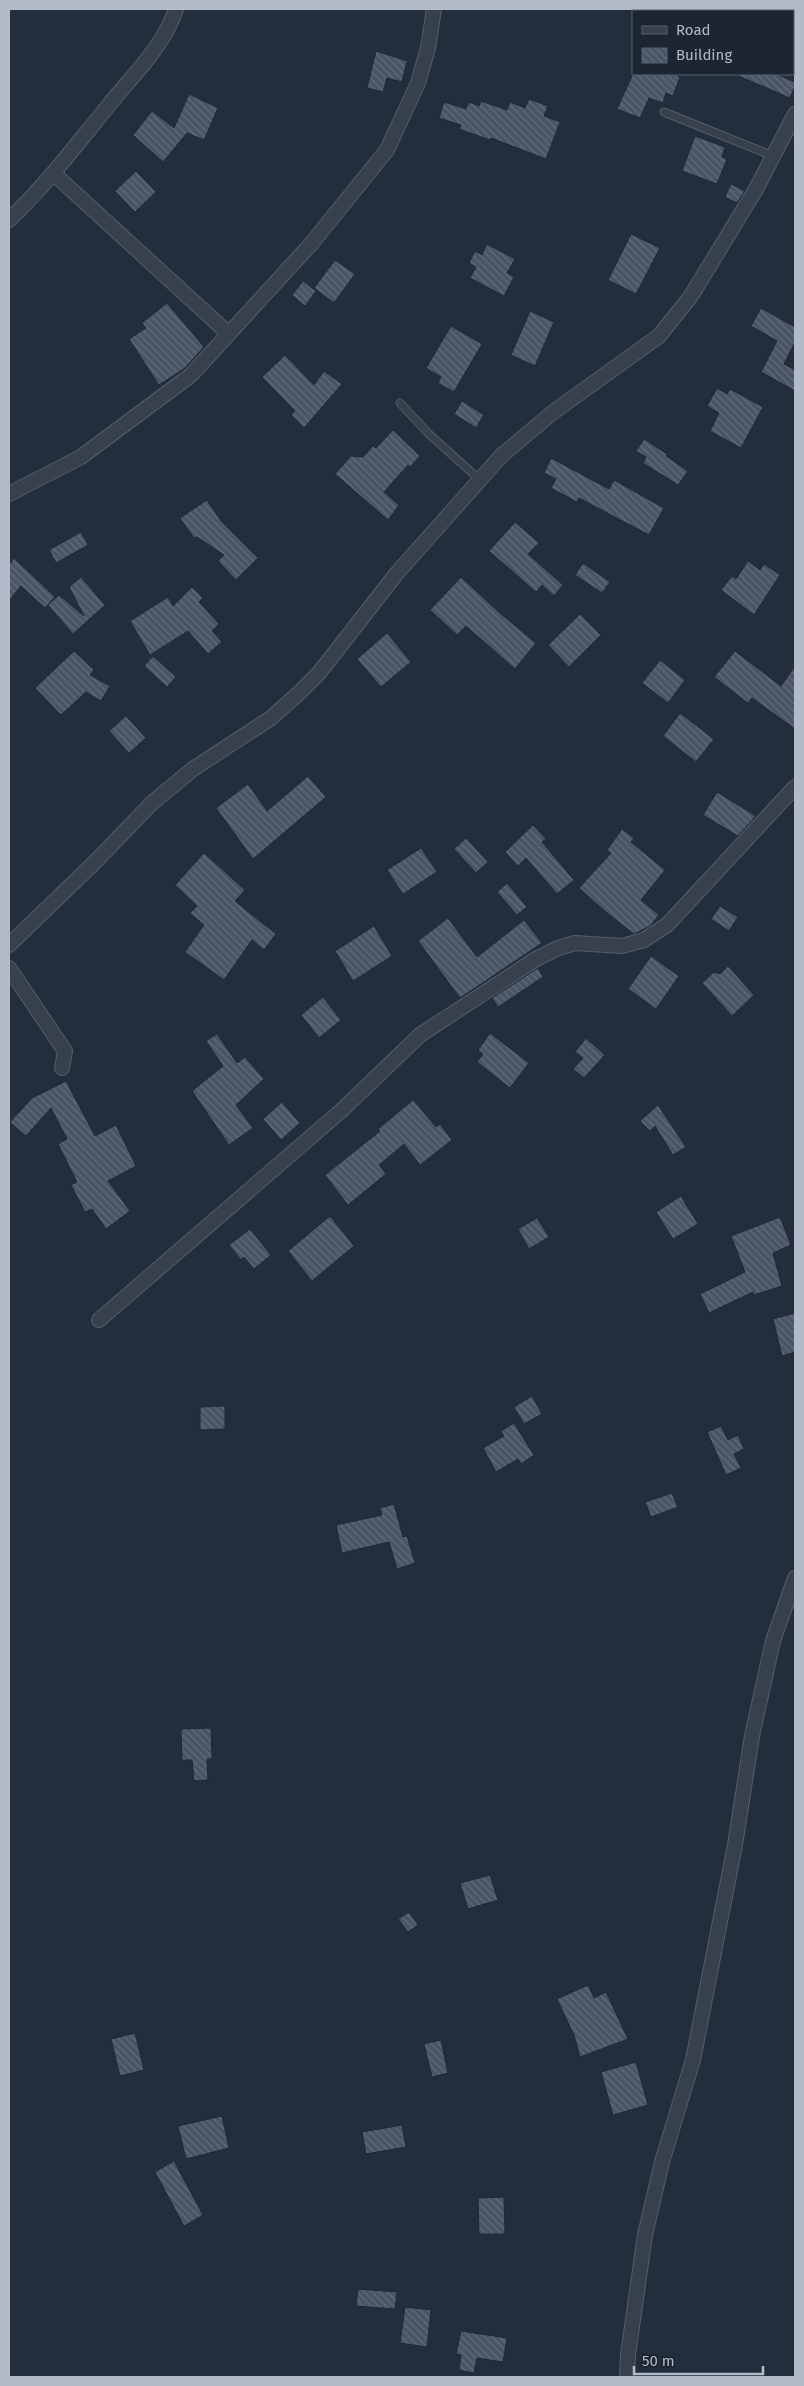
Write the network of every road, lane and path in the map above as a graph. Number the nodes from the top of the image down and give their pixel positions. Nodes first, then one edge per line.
1 (176, 9) edge
2 (434, 9) edge
3 (664, 112) dead end
4 (795, 114) edge
5 (773, 156) junction
6 (53, 173) junction
7 (9, 220) edge
8 (229, 334) junction
9 (400, 403) dead end
10 (480, 480) junction
11 (9, 494) edge
12 (795, 787) edge
13 (9, 945) edge
14 (9, 968) edge
15 (62, 1068) dead end
16 (99, 1320) dead end
17 (795, 1578) edge
18 (628, 2377) edge

1 - 6 street
2 - 8 street
3 - 5 lane
4 - 5 street
5 - 10 street
6 - 7 street
6 - 8 street
8 - 11 street
9 - 10 lane
10 - 13 street
12 - 16 street
14 - 15 street
17 - 18 street

